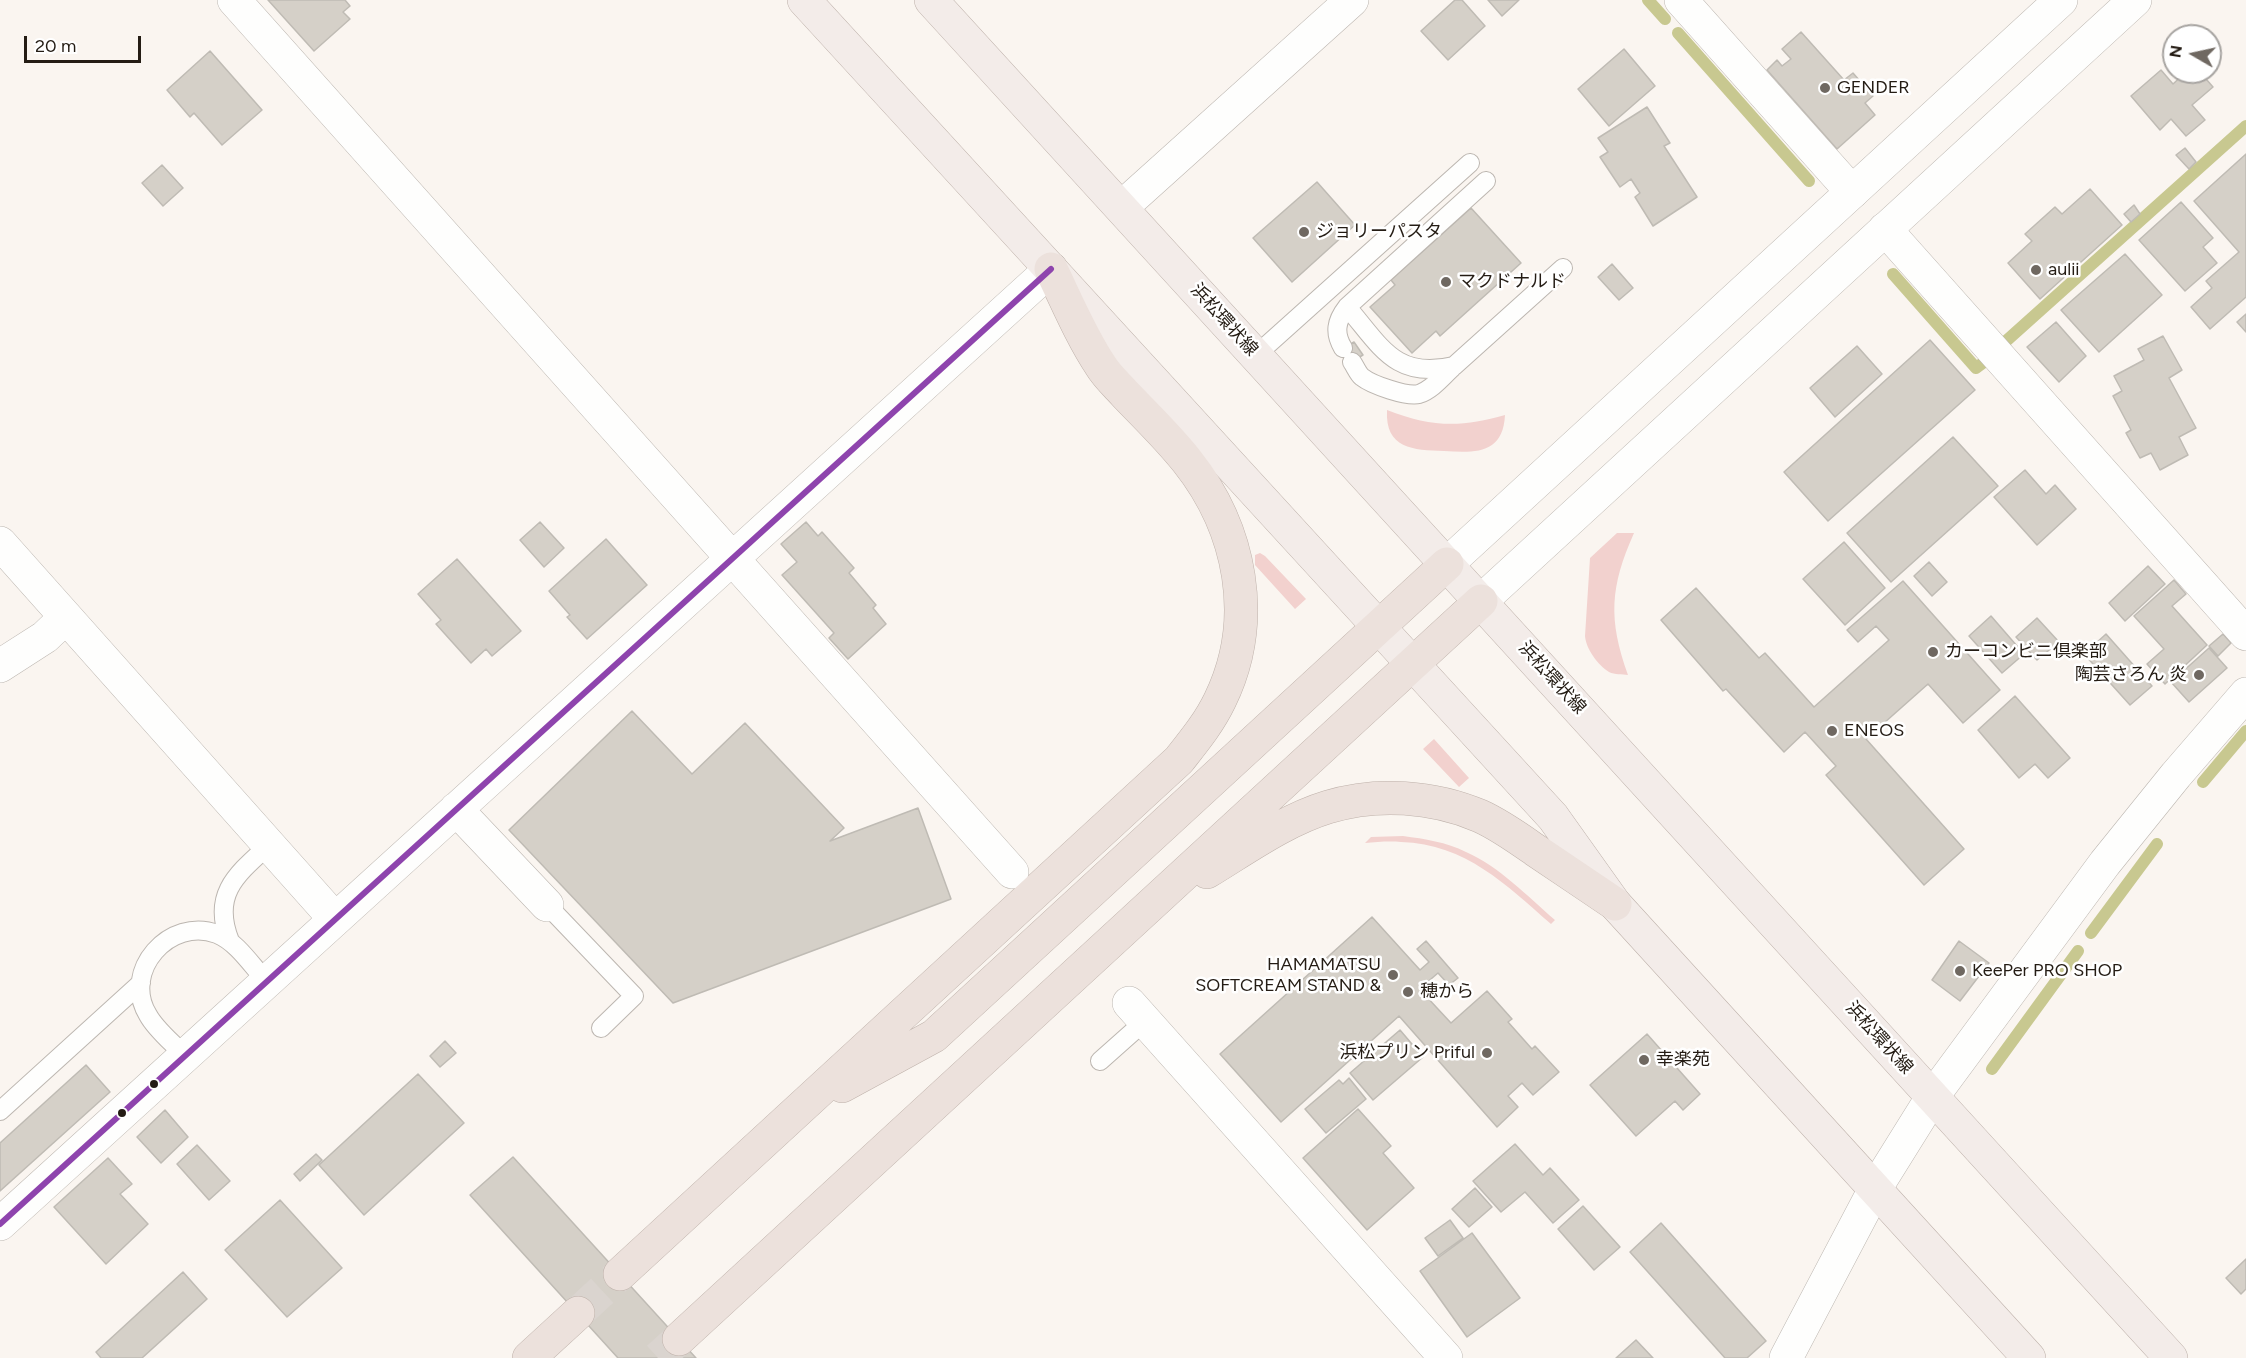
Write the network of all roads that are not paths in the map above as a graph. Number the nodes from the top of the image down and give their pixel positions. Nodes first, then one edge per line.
1 (234, 0) edge
2 (804, 0) edge
3 (931, 0) edge
4 (1352, 0) edge
5 (1681, 0) edge
6 (2061, 0) edge
7 (2135, 0) edge
8 (1470, 163) dead end
9 (1486, 181) dead end
10 (1852, 192) junction
11 (1122, 207) junction
12 (1886, 230) junction
13 (1563, 268) dead end
14 (1051, 269) junction
15 (1347, 307) junction
16 (1256, 355) junction
17 (1454, 366) junction
18 (0, 543) edge
19 (732, 558) junction
20 (1447, 564) junction
21 (1481, 601) junction
22 (66, 617) junction
23 (1379, 627) junction
24 (2246, 634) edge
25 (1413, 664) junction
26 (0, 666) edge
27 (2246, 694) edge
28 (456, 809) junction
29 (269, 845) junction
30 (1012, 872) dead end
31 (1151, 904) junction
32 (1615, 904) junction
33 (547, 905) joint
34 (335, 919) junction
35 (230, 941) junction
36 (267, 982) junction
37 (141, 983) junction
38 (1137, 1012) joint
39 (601, 1028) dead end
40 (185, 1056) junction
41 (1100, 1061) dead end
42 (1933, 1096) junction
43 (801, 1108) junction
44 (0, 1111) edge
45 (1875, 1189) junction
46 (0, 1224) edge
47 (620, 1274) tunnel mouth
48 (578, 1313) tunnel mouth
49 (679, 1339) tunnel mouth
50 (529, 1358) edge
51 (1446, 1358) edge
52 (1786, 1358) edge
53 (2029, 1358) edge
54 (2171, 1358) edge

1 - 19 street
2 - 14 main road
3 - 11 main road, 浜松環状線
4 - 11 street
5 - 10 street
6 - 10 street
7 - 12 street
8 - 16 lane
9 - 15 lane
10 - 20 street
11 - 16 main road, 浜松環状線
12 - 21 street
12 - 24 street
13 - 17 lane
14 - 19 street
14 - 23 main road
14 - 43 highway
15 - 17 lane
15 - 17 lane
16 - 20 main road, 浜松環状線
18 - 22 street
19 - 28 street
19 - 30 street
20 - 21 main road, 浜松環状線
20 - 23 highway
21 - 25 highway
21 - 42 main road, 浜松環状線
22 - 26 street
22 - 29 street
23 - 25 main road
23 - 43 highway
25 - 31 highway
25 - 32 main road
27 - 42 street
28 - 33 street
28 - 34 street
29 - 34 street
29 - 35 lane
31 - 32 highway
31 - 49 highway
32 - 45 main road
33 - 39 lane
34 - 36 street
35 - 36 lane
35 - 37 lane
36 - 40 street
37 - 40 lane
37 - 44 lane
38 - 41 lane
38 - 51 street
40 - 46 street
42 - 45 street
42 - 54 main road, 浜松環状線
43 - 47 highway
45 - 52 street
45 - 53 main road
48 - 50 highway

